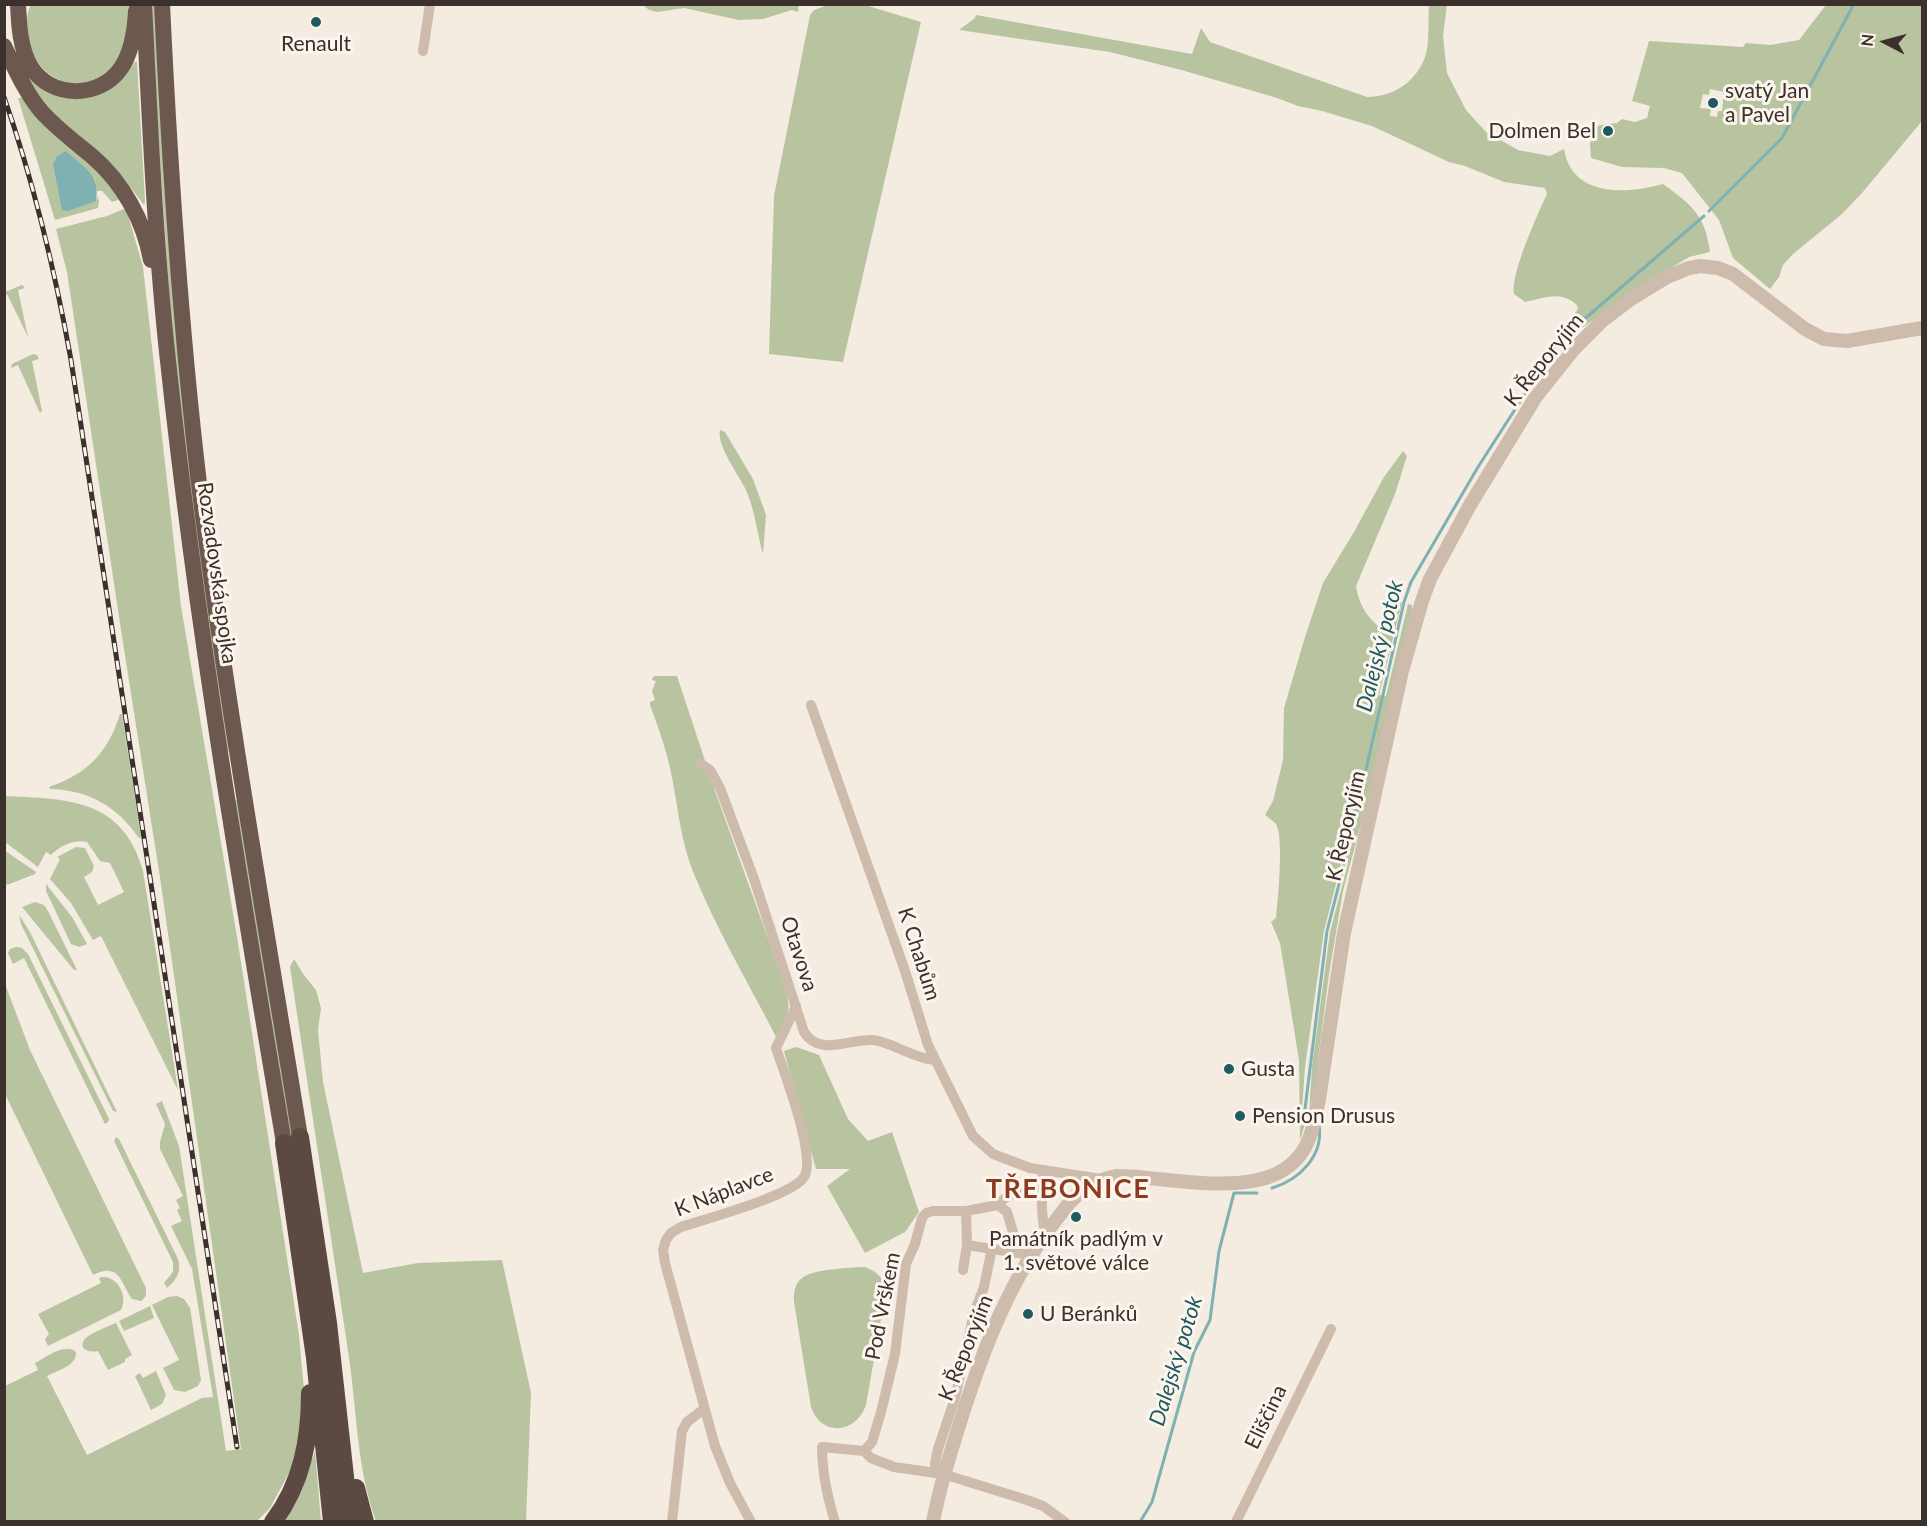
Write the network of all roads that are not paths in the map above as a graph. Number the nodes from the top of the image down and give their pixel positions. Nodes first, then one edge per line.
1 (7, 4) edge
2 (18, 4) edge
3 (136, 4) edge
4 (144, 4) edge
5 (162, 4) edge
6 (430, 4) edge
7 (4, 46) edge
8 (423, 51) dead end
9 (17, 72) junction
10 (1923, 328) edge
11 (168, 358) junction
12 (811, 705) dead end
13 (700, 763) dead end
14 (796, 1006) junction
15 (934, 1060) junction
16 (292, 1140) junction
17 (1043, 1170) junction
18 (1101, 1179) junction
19 (1041, 1189) junction
20 (998, 1205) junction
21 (966, 1211) junction
22 (1045, 1233) junction
23 (967, 1245) junction
24 (992, 1248) junction
25 (1025, 1254) junction
26 (963, 1270) dead end
27 (311, 1325) junction
28 (1331, 1329) dead end
29 (338, 1401) junction
30 (704, 1409) junction
31 (864, 1451) junction
32 (940, 1473) junction
33 (1061, 1520) edge
34 (273, 1521) edge
35 (333, 1521) edge
36 (351, 1521) edge
37 (365, 1521) edge
38 (672, 1521) edge
39 (751, 1521) edge
40 (835, 1521) edge
41 (933, 1521) edge
42 (1236, 1521) edge

1 - 9 highway
2 - 3 highway
4 - 11 highway, Rozvadovská spojka
5 - 16 highway, Rozvadovská spojka
6 - 8 street
7 - 9 highway
9 - 11 highway
10 - 18 street, K Řeporyjím
11 - 16 highway, Rozvadovská spojka
12 - 15 street, K Chabům
13 - 14 street, Otavova
14 - 15 street, Otavova
14 - 30 street, K Náplavce
15 - 17 street, K Chabům
16 - 27 highway
16 - 29 highway
17 - 18 street, K Chabům
17 - 19 street
18 - 22 street, K Řeporyjím
19 - 20 street, Pod Vrškem
19 - 22 street
20 - 21 street, Pod Vrškem
20 - 25 street
21 - 23 street
21 - 31 street, Pod Vrškem
22 - 25 street, K Řeporyjím
23 - 24 street
23 - 26 street
24 - 25 street
24 - 32 street, K Řeporyjím
25 - 32 street, K Řeporyjím
27 - 34 highway
27 - 35 highway
28 - 42 street, Eliščina
29 - 36 highway
29 - 37 highway
30 - 38 street
30 - 39 street, K Náplavce
31 - 32 street
31 - 40 street
32 - 33 street
32 - 41 street, K Řeporyjím

